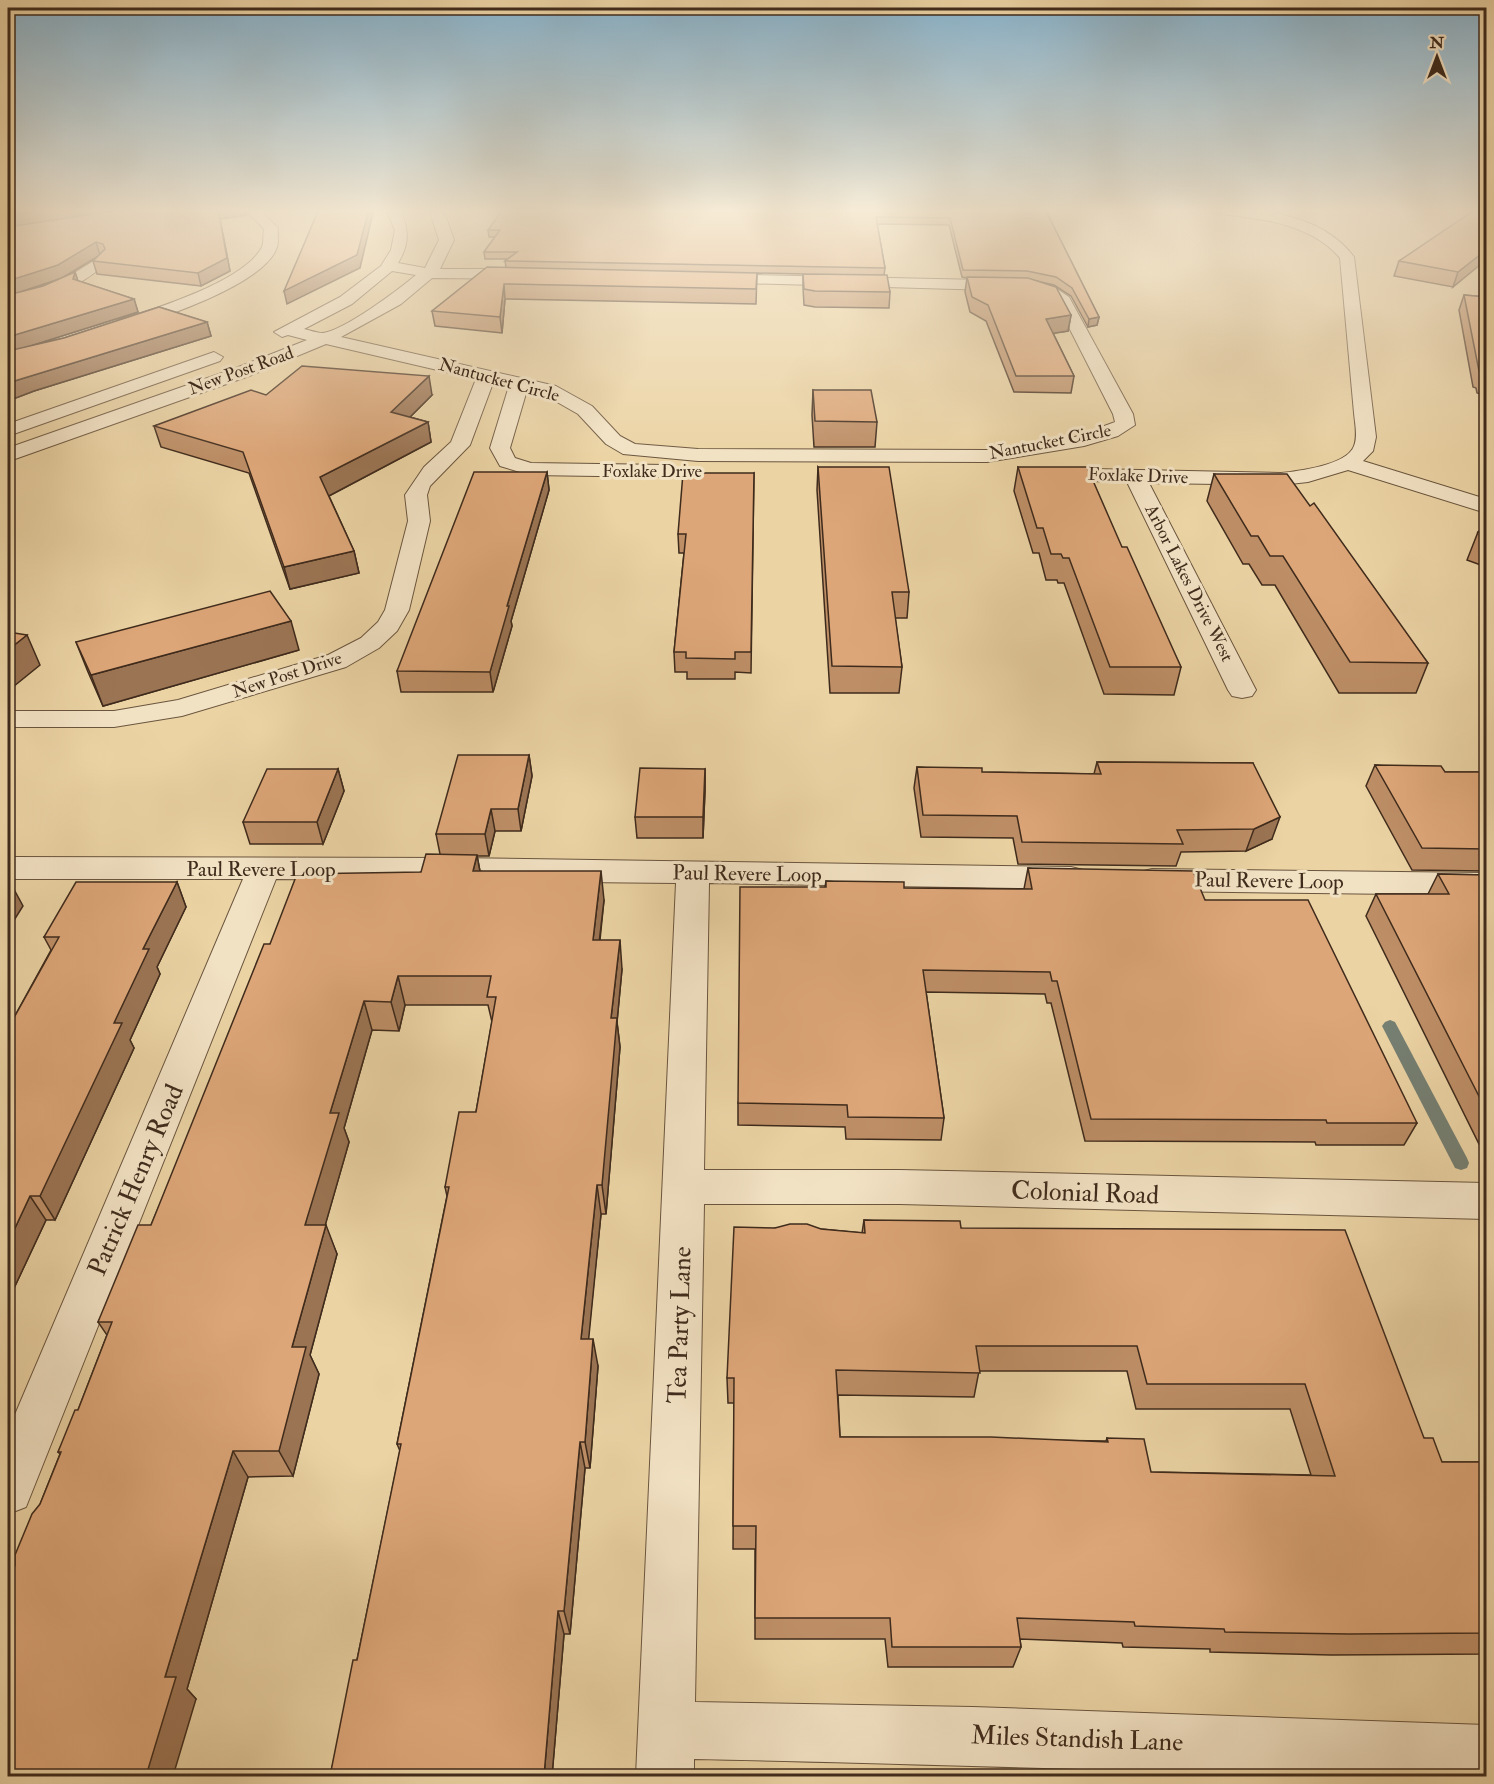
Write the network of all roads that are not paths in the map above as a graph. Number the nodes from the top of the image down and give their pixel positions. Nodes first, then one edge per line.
1 (42, 292) edge
2 (209, 292) edge
3 (356, 292) edge
4 (405, 292) edge
5 (1052, 292) edge
6 (1351, 292) edge
7 (8, 302) edge
8 (104, 330) edge
9 (287, 330) junction
10 (268, 337) dead end
11 (327, 338) junction
12 (232, 351) dead end
13 (214, 357) junction
14 (254, 367) junction
15 (487, 375) junction
16 (520, 382) junction
17 (8, 430) edge
18 (8, 455) edge
19 (1348, 463) junction
20 (8, 473) edge
21 (999, 473) dead end
22 (1022, 474) edge
23 (1135, 476) junction
24 (1486, 506) edge
25 (1242, 690) dead end
26 (8, 719) edge
27 (8, 868) edge
28 (263, 870) junction
29 (693, 873) junction
30 (1486, 884) edge
31 (684, 1187) junction
32 (1486, 1201) edge
33 (8, 1489) edge
34 (666, 1753) edge
35 (1486, 1754) edge

1 - 7 street
2 - 8 street
3 - 9 street, New Post Road
4 - 11 street, New Post Road
5 - 16 street, Nantucket Circle
6 - 19 street
9 - 10 street, New Post Road
9 - 11 street, Nantucket Circle
11 - 14 street, New Post Road
11 - 15 street, Nantucket Circle
12 - 13 street, New Post Road
13 - 14 street
13 - 17 street, New Post Road
14 - 18 street, New Post Road
14 - 20 street
15 - 16 street, Nantucket Circle
15 - 26 street, New Post Drive
16 - 21 street, Foxlake Drive
19 - 23 street, Foxlake Drive
19 - 24 street
22 - 23 street, Foxlake Drive
23 - 25 street, Arbor Lakes Drive West
27 - 28 street, Paul Revere Loop
28 - 29 street, Paul Revere Loop
28 - 33 street, Patrick Henry Road
29 - 30 street, Paul Revere Loop
29 - 31 street, Tea Party Lane
31 - 32 street, Colonial Road
31 - 34 street, Tea Party Lane
34 - 35 street, Miles Standish Lane

